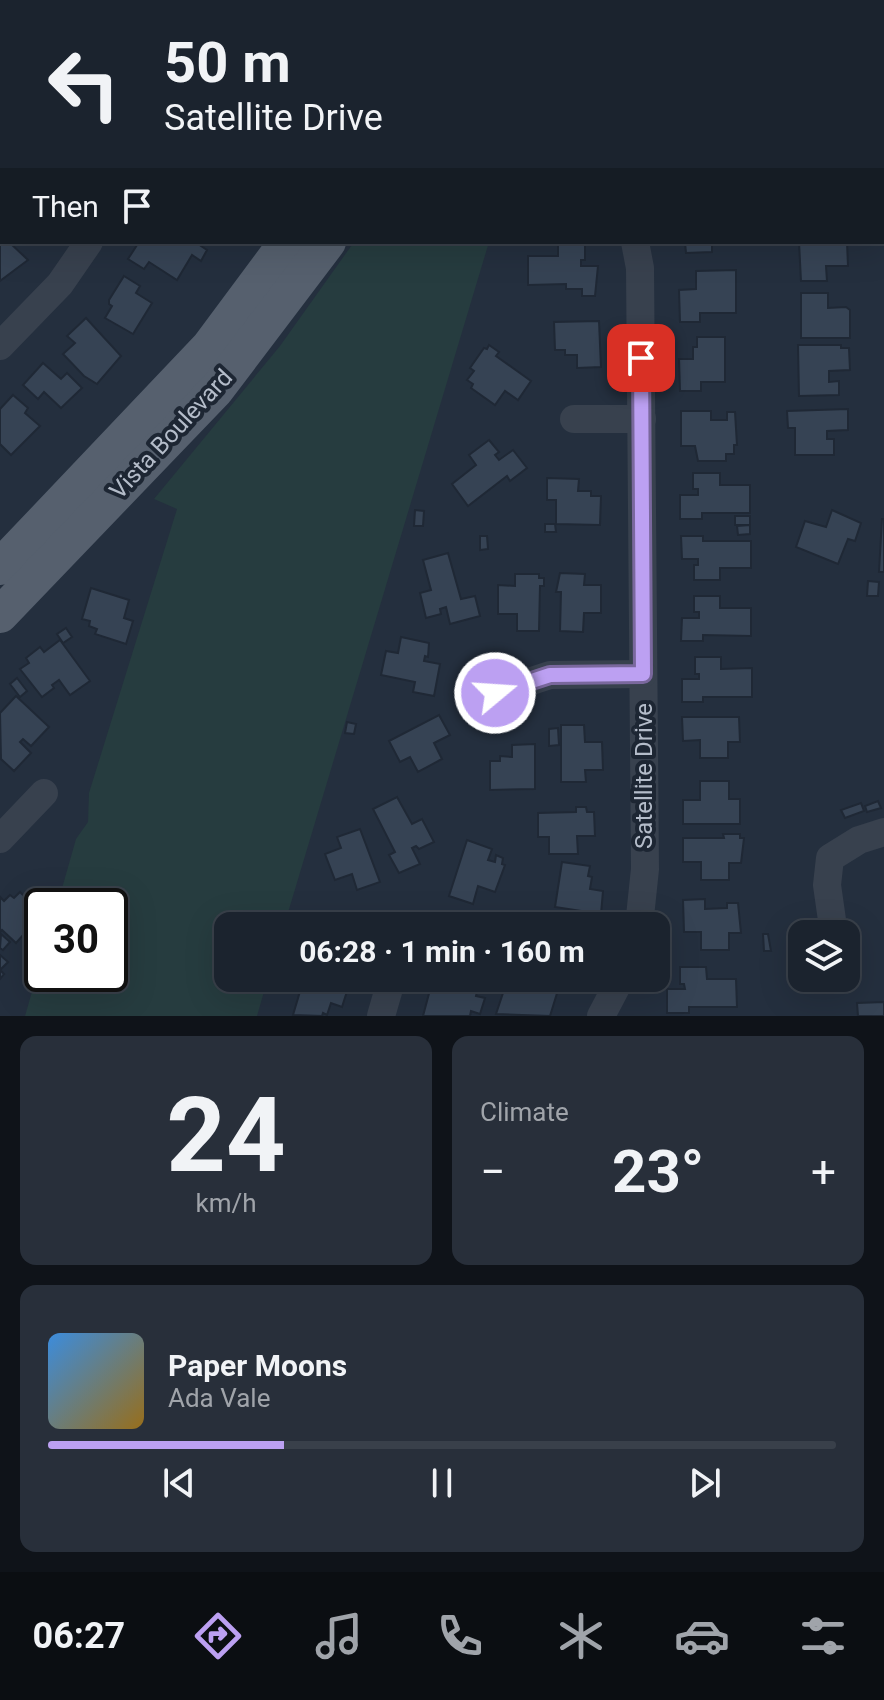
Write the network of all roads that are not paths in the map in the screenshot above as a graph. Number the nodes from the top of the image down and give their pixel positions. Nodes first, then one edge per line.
1 (88, 244) edge
2 (286, 244) edge
3 (326, 244) edge
4 (635, 244) edge
5 (0, 346) edge
6 (574, 419) dead end
7 (642, 419) junction
8 (0, 567) edge
9 (0, 615) edge
10 (643, 674) junction
11 (495, 693) dead end
12 (44, 793) dead end
13 (884, 832) edge
14 (0, 839) edge
15 (640, 912) edge
16 (832, 920) edge
17 (388, 992) edge
18 (614, 992) edge
19 (381, 1016) edge
20 (601, 1016) edge

1 - 5 street
2 - 8 main road, Vista Boulevard
3 - 9 main road, Vista Boulevard
4 - 7 street, Satellite Drive
6 - 7 street
7 - 10 street, Satellite Drive
10 - 11 street
10 - 15 street, Satellite Drive
12 - 14 street
13 - 16 street
17 - 19 street
18 - 20 street

